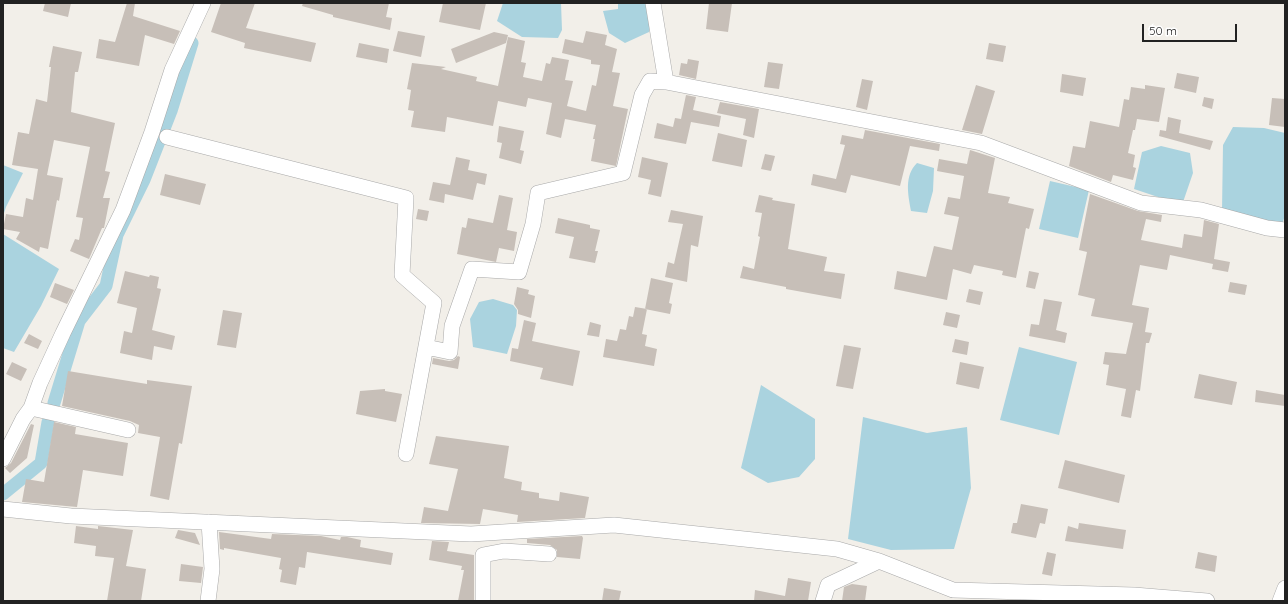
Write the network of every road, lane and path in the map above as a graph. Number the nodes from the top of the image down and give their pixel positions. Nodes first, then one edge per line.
1 (203, 3) edge
2 (653, 3) edge
3 (666, 82) junction
4 (167, 137) dead end
5 (1285, 230) edge
6 (426, 347) junction
7 (31, 408) junction
8 (128, 430) dead end
9 (406, 454) dead end
10 (3, 459) edge
11 (3, 509) edge
12 (209, 522) junction
13 (548, 554) dead end
14 (879, 561) junction
15 (1285, 588) edge
16 (208, 601) edge
17 (483, 601) edge
18 (823, 601) edge
19 (1207, 601) edge
20 (1280, 601) edge

1 - 7 street
2 - 3 street
3 - 5 street
3 - 6 street
4 - 6 street
6 - 9 street
7 - 8 street
7 - 10 street
11 - 12 street
12 - 14 street
12 - 16 street
13 - 17 street
14 - 18 street
14 - 19 street
15 - 20 street

